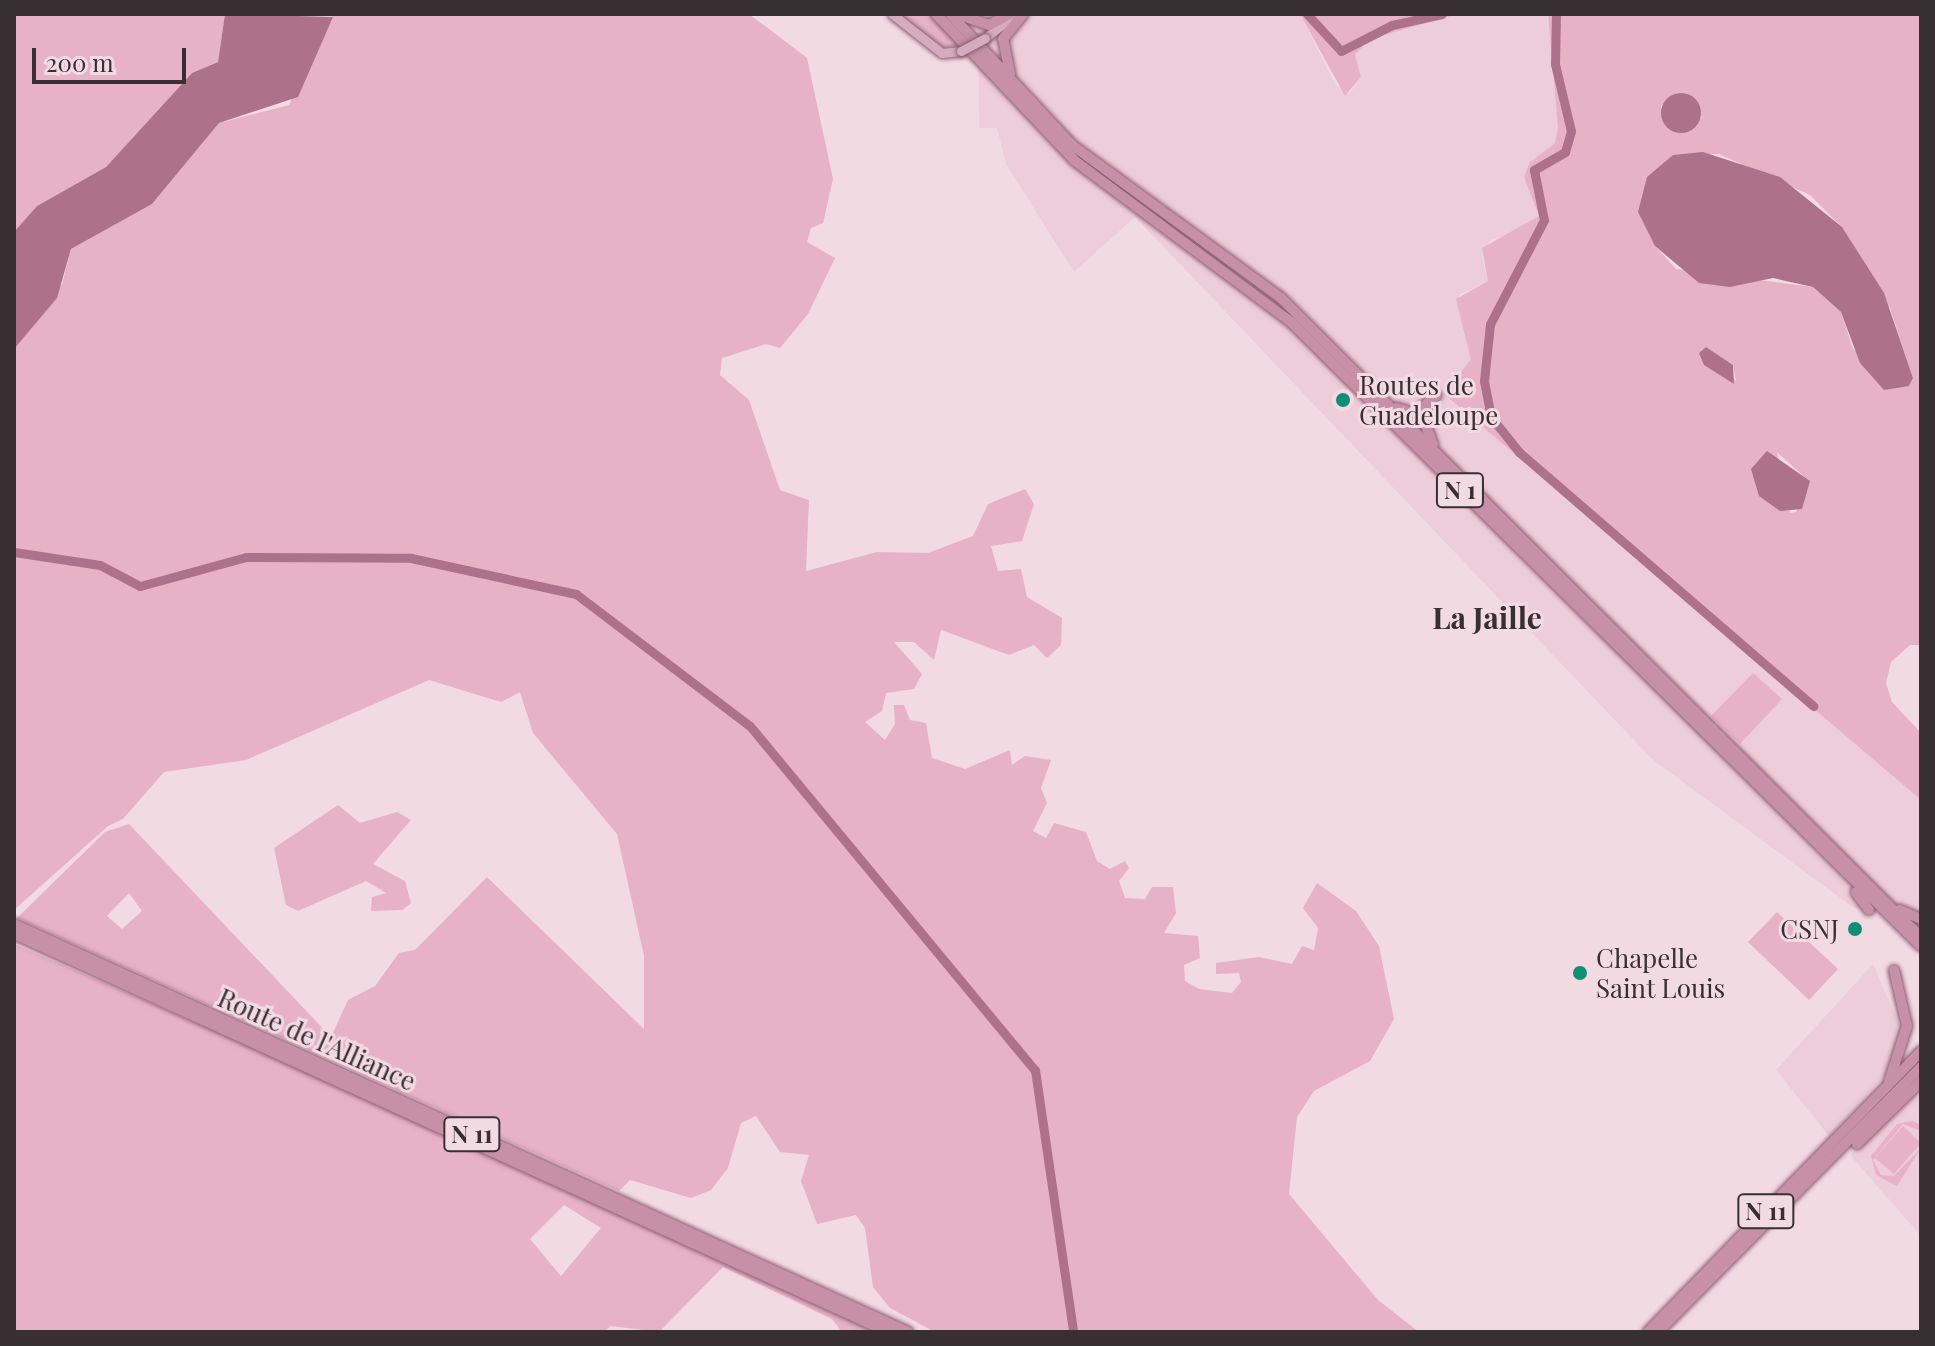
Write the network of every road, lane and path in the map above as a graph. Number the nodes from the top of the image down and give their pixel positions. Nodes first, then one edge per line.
1 (892, 14) edge
2 (936, 14) edge
3 (950, 14) edge
4 (957, 14) edge
5 (1013, 14) edge
6 (1023, 14) edge
7 (1012, 80) junction
8 (1340, 355) junction
9 (1469, 485) junction
10 (1480, 503) junction
11 (1533, 539) dead end
12 (1523, 564) dead end
13 (1566, 570) dead end
14 (1546, 587) dead end
15 (1583, 614) junction
16 (1614, 632) junction
17 (1838, 862) junction
18 (1869, 910) dead end
19 (1921, 919) edge
20 (14, 924) edge
21 (14, 934) edge
22 (1921, 937) edge
23 (1921, 946) edge
24 (1894, 970) dead end
25 (1921, 1051) edge
26 (1921, 1067) edge
27 (1921, 1081) edge
28 (1885, 1092) junction
29 (1767, 1222) junction
30 (888, 1332) edge
31 (908, 1332) edge
32 (1648, 1332) edge
33 (1658, 1332) edge

1 - 5 main road, bridge
2 - 10 highway, N 1
3 - 7 highway, N 1
4 - 5 highway
6 - 7 highway
7 - 8 highway, N 1
8 - 9 highway, N 1
8 - 9 highway
9 - 10 highway, N 1
10 - 11 highway
10 - 12 highway
10 - 15 highway, N 1
10 - 16 highway, N 1
13 - 16 highway
14 - 15 highway
15 - 17 highway, N 1
16 - 17 highway, N 1
17 - 18 highway
17 - 19 highway
17 - 22 highway, N 1
17 - 23 highway, N 1
20 - 31 highway, Route de l'Alliance / N 11
21 - 30 highway, Route de l'Alliance / N 11
24 - 28 highway
25 - 28 highway, N 11
26 - 29 highway, N 11
27 - 29 highway
28 - 32 highway, N 11
29 - 33 highway, N 11

